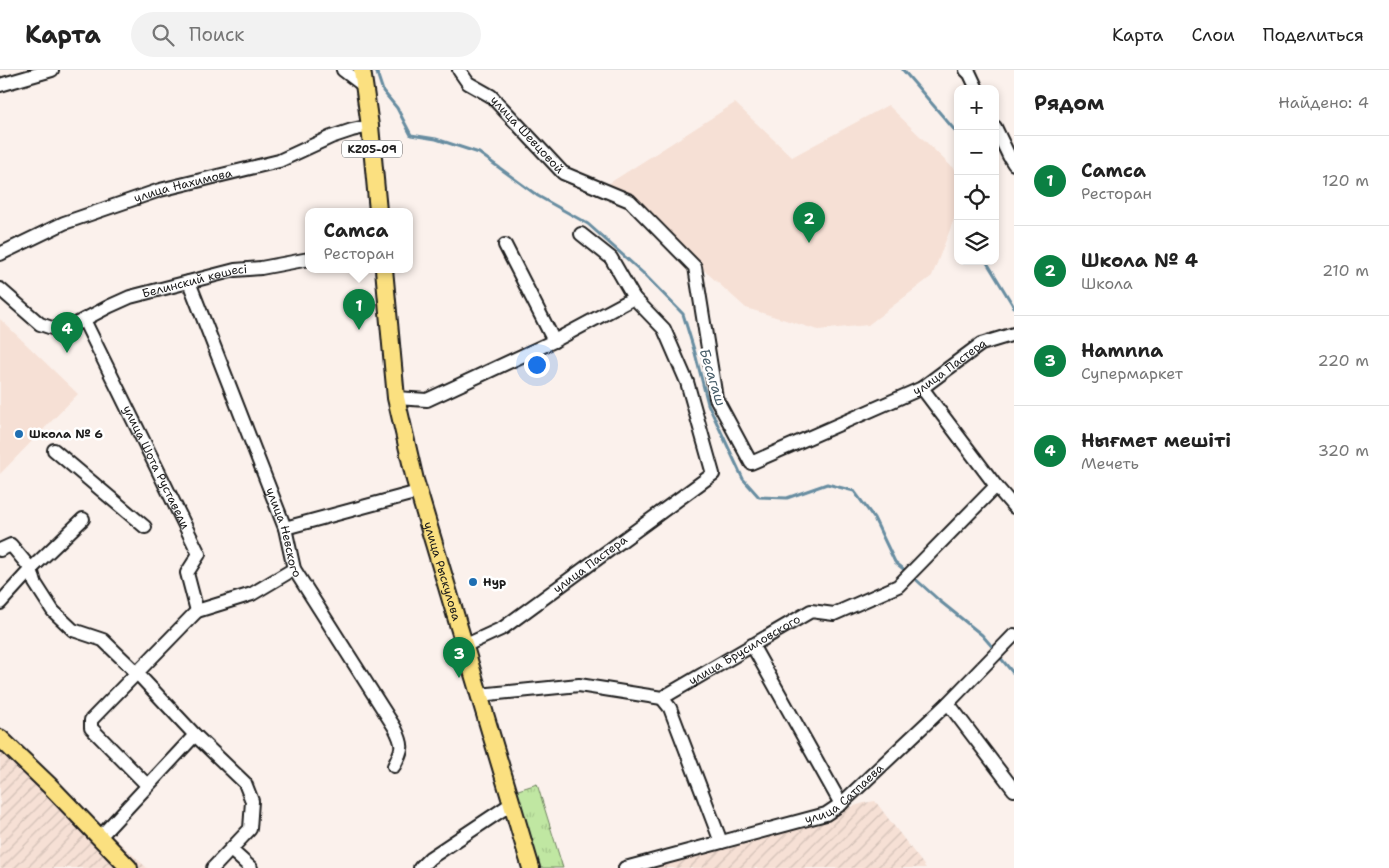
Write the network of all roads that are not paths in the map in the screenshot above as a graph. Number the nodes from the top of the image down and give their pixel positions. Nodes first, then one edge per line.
1 (52, 70) edge
2 (343, 70) edge
3 (459, 70) edge
4 (966, 70) edge
5 (363, 78) edge
6 (0, 85) edge
7 (975, 85) edge
8 (370, 126) junction
9 (997, 130) edge
10 (1014, 164) edge
11 (378, 208) edge
12 (581, 234) dead end
13 (505, 245) dead end
14 (0, 254) edge
15 (305, 260) edge
16 (384, 273) edge
17 (189, 282) junction
18 (0, 289) edge
19 (634, 298) junction
20 (84, 320) junction
21 (1009, 335) edge
22 (554, 340) junction
23 (922, 388) junction
24 (396, 398) junction
25 (54, 450) dead end
26 (751, 463) joint
27 (996, 486) junction
28 (418, 492) junction
29 (1014, 507) edge
30 (83, 519) dead end
31 (146, 527) dead end
32 (285, 528) junction
33 (0, 550) edge
34 (31, 569) junction
35 (294, 569) junction
36 (0, 603) edge
37 (197, 611) junction
38 (1011, 639) edge
39 (464, 646) junction
40 (752, 646) junction
41 (137, 673) junction
42 (479, 694) junction
43 (662, 698) junction
44 (948, 703) junction
45 (195, 735) junction
46 (0, 738) edge
47 (394, 766) dead end
48 (147, 785) junction
49 (1014, 790) edge
50 (512, 804) junction
51 (841, 804) junction
52 (99, 838) junction
53 (721, 842) junction
54 (231, 850) junction
55 (129, 868) edge
56 (214, 868) edge
57 (251, 868) edge
58 (420, 868) edge
59 (530, 868) edge
60 (625, 868) edge

1 - 6 street
2 - 5 street
3 - 26 street, улица Шевцовой
4 - 7 street
5 - 8 main road, KZ05-09
8 - 11 main road, KZ05-09
8 - 14 street, улица Нахимова
9 - 10 street
12 - 19 street
13 - 22 street
15 - 17 street, Белинский көшесi
16 - 24 main road, улица Рыскулова
17 - 20 street, Белинский көшесi
17 - 32 street, улица Невского
18 - 20 street
19 - 22 street
19 - 39 street, улица Пастера
20 - 37 street, улица Шота Руставели
21 - 23 street, улица Пастера
22 - 24 street
23 - 26 street, улица Пастера
23 - 27 street
24 - 28 main road, улица Рыскулова
25 - 31 street
27 - 29 street
27 - 40 street, улица Брусиловского
28 - 32 street
28 - 39 main road, улица Рыскулова
30 - 34 street
32 - 35 street, улица Невского
33 - 34 street
34 - 36 street
34 - 41 street
35 - 37 street
35 - 47 street, улица Невского
37 - 41 street
38 - 44 street, улица Сатпаева
39 - 42 main road, улица Рыскулова
40 - 43 street, улица Брусиловского
40 - 51 street
41 - 45 street
41 - 48 street
42 - 43 street
42 - 50 main road, улица Рыскулова
43 - 53 street
44 - 49 street
44 - 51 street, улица Сатпаева
45 - 48 street
45 - 54 street
46 - 52 main road
48 - 52 street
50 - 58 street
50 - 59 main road, улица Рыскулова
51 - 53 street, улица Сатпаева
52 - 55 main road
53 - 60 street, улица Сатпаева
54 - 56 street
54 - 57 street

